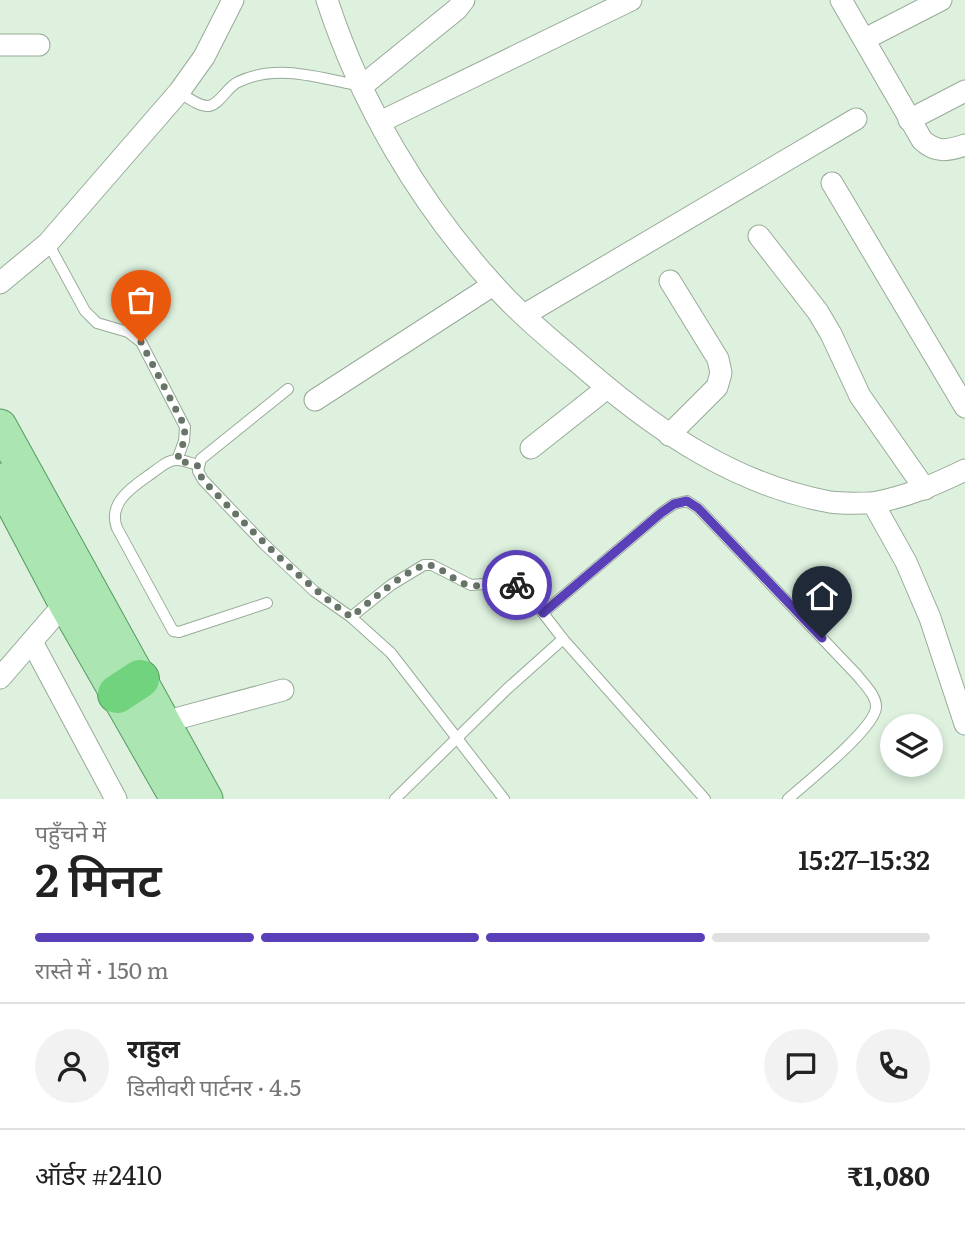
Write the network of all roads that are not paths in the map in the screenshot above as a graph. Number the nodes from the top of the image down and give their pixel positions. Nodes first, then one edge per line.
1 (233, 0) edge
2 (327, 0) edge
3 (464, 0) edge
4 (631, 0) edge
5 (841, 0) edge
6 (941, 0) edge
7 (865, 39) junction
8 (0, 45) edge
9 (39, 45) dead end
10 (362, 86) junction
11 (179, 92) junction
12 (965, 92) edge
13 (856, 119) dead end
14 (909, 120) junction
15 (380, 122) junction
16 (965, 145) edge
17 (832, 183) dead end
18 (759, 236) dead end
19 (48, 243) junction
20 (670, 281) dead end
21 (0, 283) edge
22 (493, 285) junction
23 (524, 315) junction
24 (607, 388) junction
25 (288, 389) dead end
26 (315, 400) dead end
27 (965, 407) edge
28 (0, 426) edge
29 (669, 435) junction
30 (531, 449) dead end
31 (177, 460) junction
32 (198, 466) junction
33 (965, 470) edge
34 (0, 480) edge
35 (925, 489) junction
36 (873, 503) junction
37 (65, 603) junction
38 (267, 603) dead end
39 (543, 613) junction
40 (351, 617) junction
41 (563, 639) junction
42 (32, 642) junction
43 (0, 678) edge
44 (128, 687) junction
45 (283, 690) dead end
46 (164, 722) junction
47 (965, 724) edge
48 (457, 738) junction
49 (116, 799) edge
50 (177, 799) edge
51 (206, 799) edge
52 (395, 799) edge
53 (504, 799) edge
54 (705, 799) edge
55 (788, 799) edge

1 - 11 street
2 - 10 street
3 - 10 street
4 - 15 street
5 - 7 street
6 - 7 street
7 - 14 street
8 - 9 street
10 - 11 lane
10 - 15 street
11 - 19 street
12 - 14 street
13 - 23 street
14 - 16 street
15 - 22 street
17 - 27 street
18 - 35 street
19 - 21 street
19 - 31 lane
20 - 29 street
22 - 23 street
22 - 26 street
23 - 24 street
24 - 29 street
24 - 30 street
25 - 32 lane
28 - 44 main road
29 - 36 street
31 - 32 lane
31 - 38 lane
32 - 40 lane
33 - 35 street
34 - 37 main road
35 - 36 street
36 - 47 street
37 - 42 street
37 - 44 main road
39 - 40 lane
39 - 41 lane
39 - 55 lane
40 - 48 lane
41 - 48 lane
41 - 54 lane
42 - 43 street
42 - 49 street
44 - 46 main road
44 - 50 main road
45 - 46 street
46 - 51 main road
48 - 52 lane
48 - 53 lane

